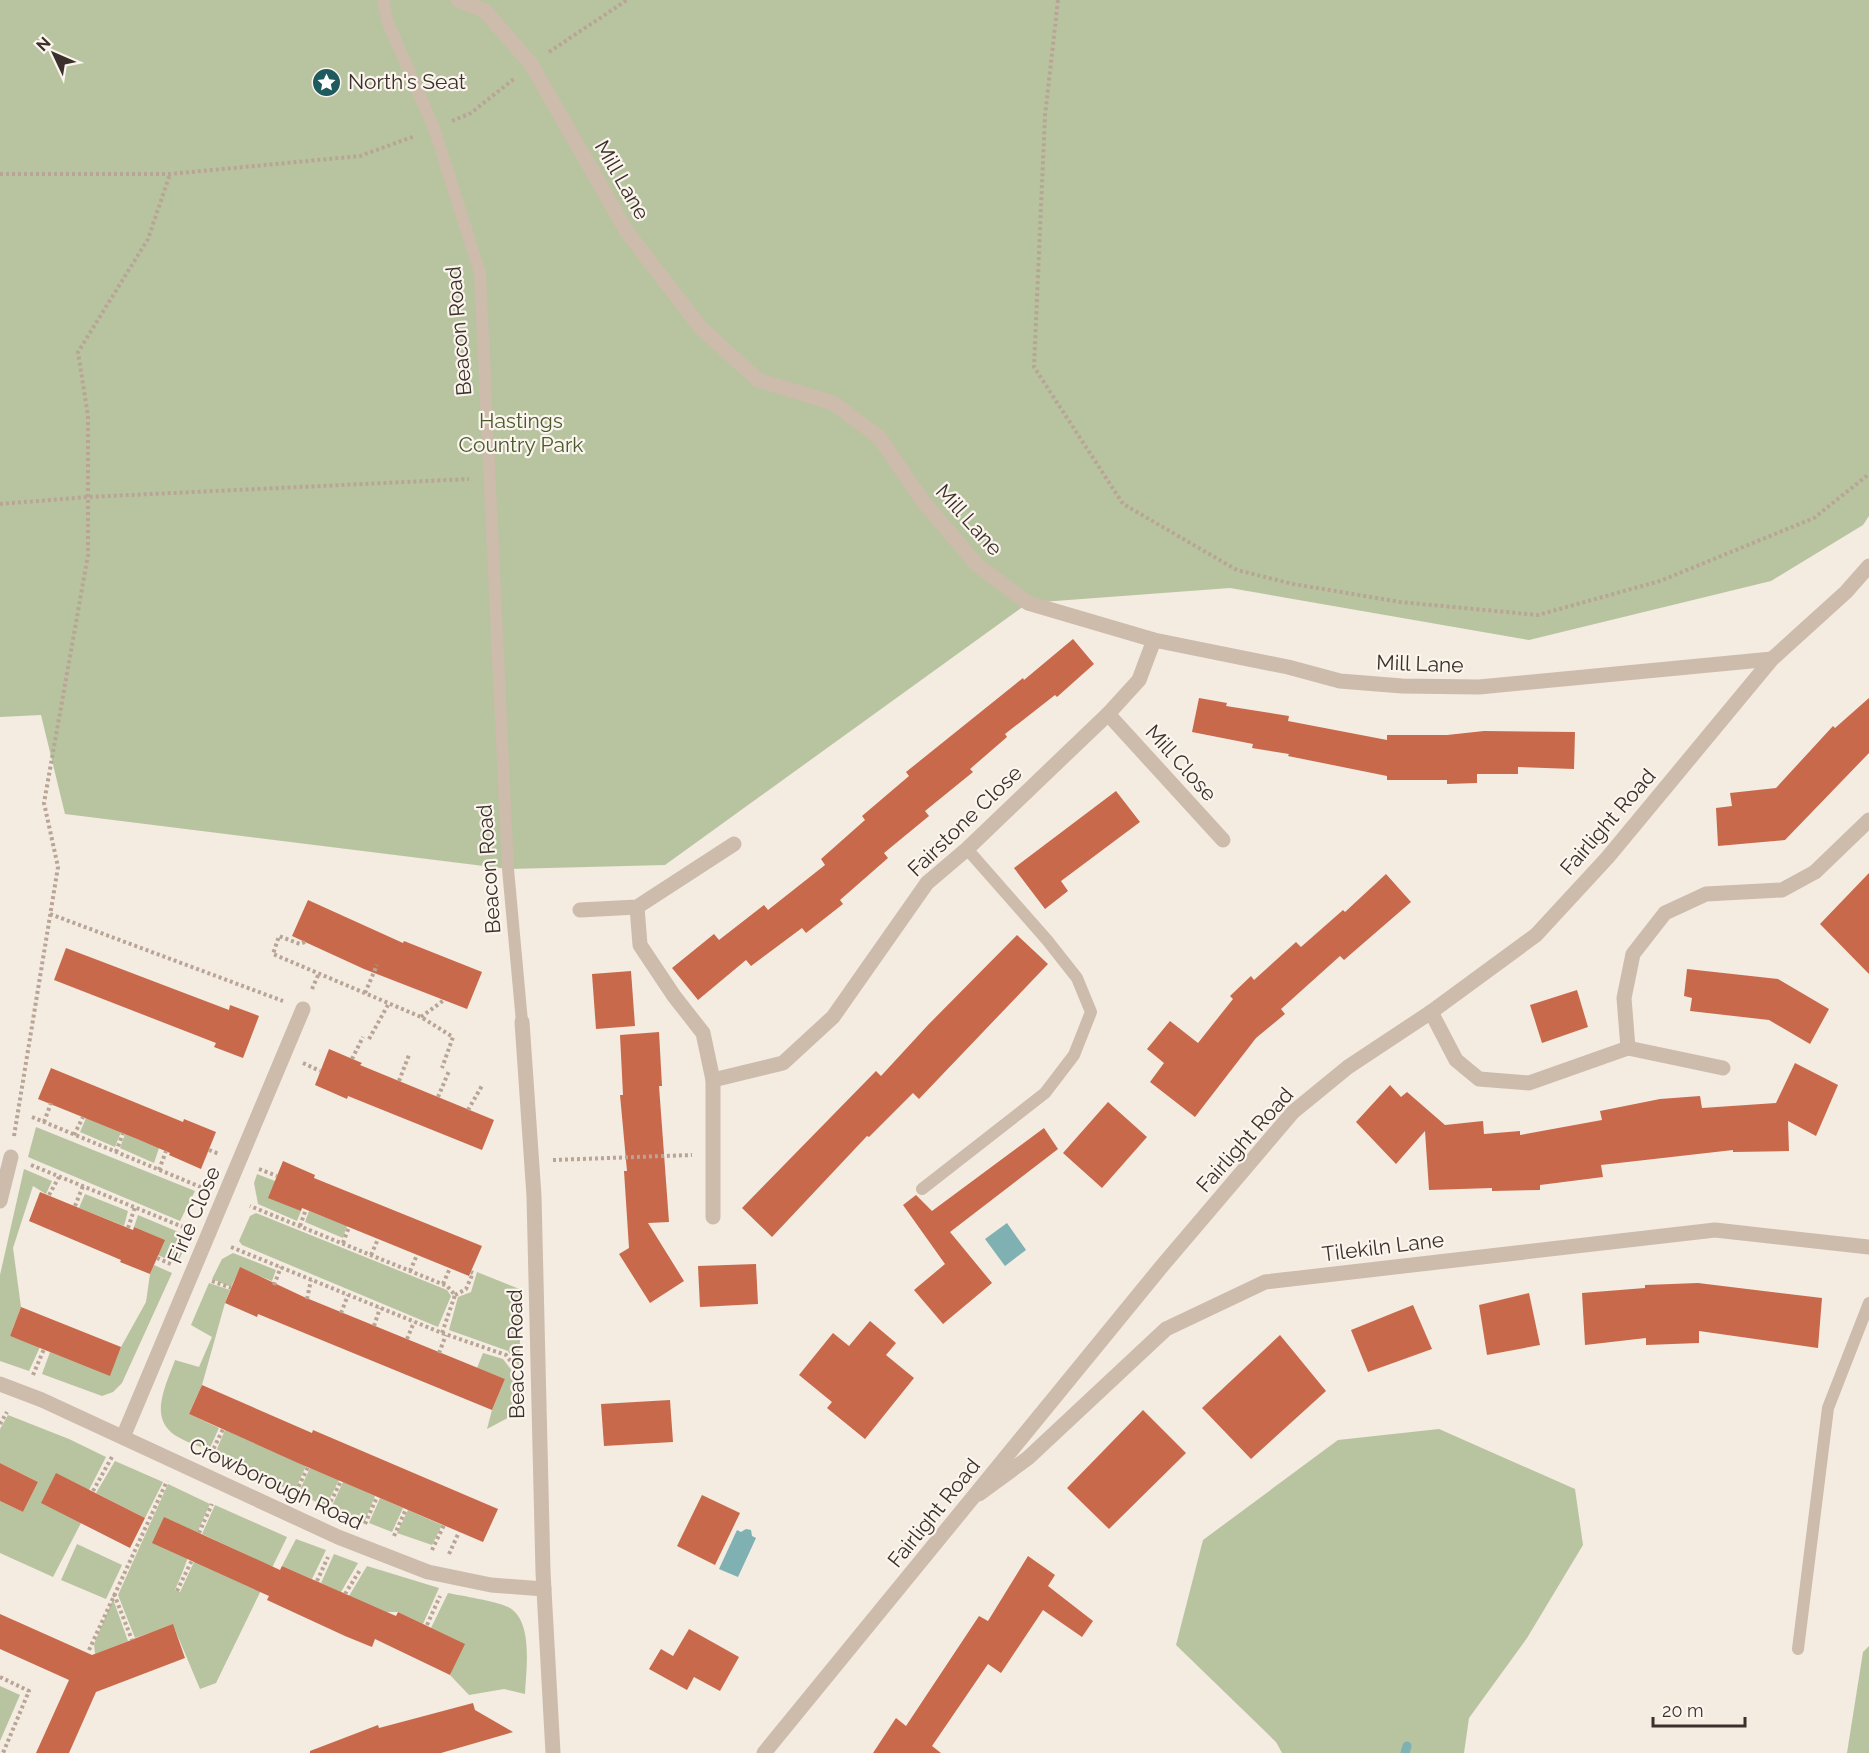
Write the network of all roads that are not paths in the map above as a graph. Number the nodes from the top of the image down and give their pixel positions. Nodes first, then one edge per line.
1 (382, 0) edge
2 (458, 0) edge
3 (1869, 566) edge
4 (1154, 640) junction
5 (1772, 659) junction
6 (1108, 714) junction
7 (1866, 828) edge
8 (1223, 840) dead end
9 (734, 844) dead end
10 (967, 849) junction
11 (637, 907) junction
12 (580, 910) dead end
13 (303, 1009) road end
14 (1431, 1012) junction
15 (522, 1022) joint
16 (1628, 1048) junction
17 (1723, 1068) dead end
18 (713, 1080) junction
19 (16, 1159) road end
20 (922, 1189) dead end
21 (0, 1201) edge
22 (713, 1216) dead end
23 (1869, 1247) edge
24 (1869, 1303) edge
25 (0, 1384) edge
26 (123, 1437) junction
27 (974, 1497) junction
28 (544, 1588) junction
29 (1798, 1648) dead end
30 (553, 1753) edge
31 (764, 1753) edge

1 - 15 lane, Beacon Road
2 - 4 street, Mill Lane
3 - 5 street, Fairlight Road
4 - 5 street, Mill Lane
4 - 6 street, Fairstone Close
5 - 14 street, Fairlight Road
6 - 8 street, Mill Close
6 - 10 street, Fairstone Close
7 - 16 street
9 - 11 street
10 - 18 street, Fairstone Close
10 - 20 lane
11 - 12 street
11 - 18 street
13 - 26 street, Firle Close
14 - 16 street
14 - 27 street, Fairlight Road
15 - 28 street, Beacon Road
16 - 17 street
18 - 22 street
19 - 21 street
23 - 27 street, Tilekiln Lane
24 - 29 lane
25 - 26 street, Crowborough Road
26 - 28 street, Crowborough Road
27 - 31 street, Fairlight Road
28 - 30 street, Beacon Road

